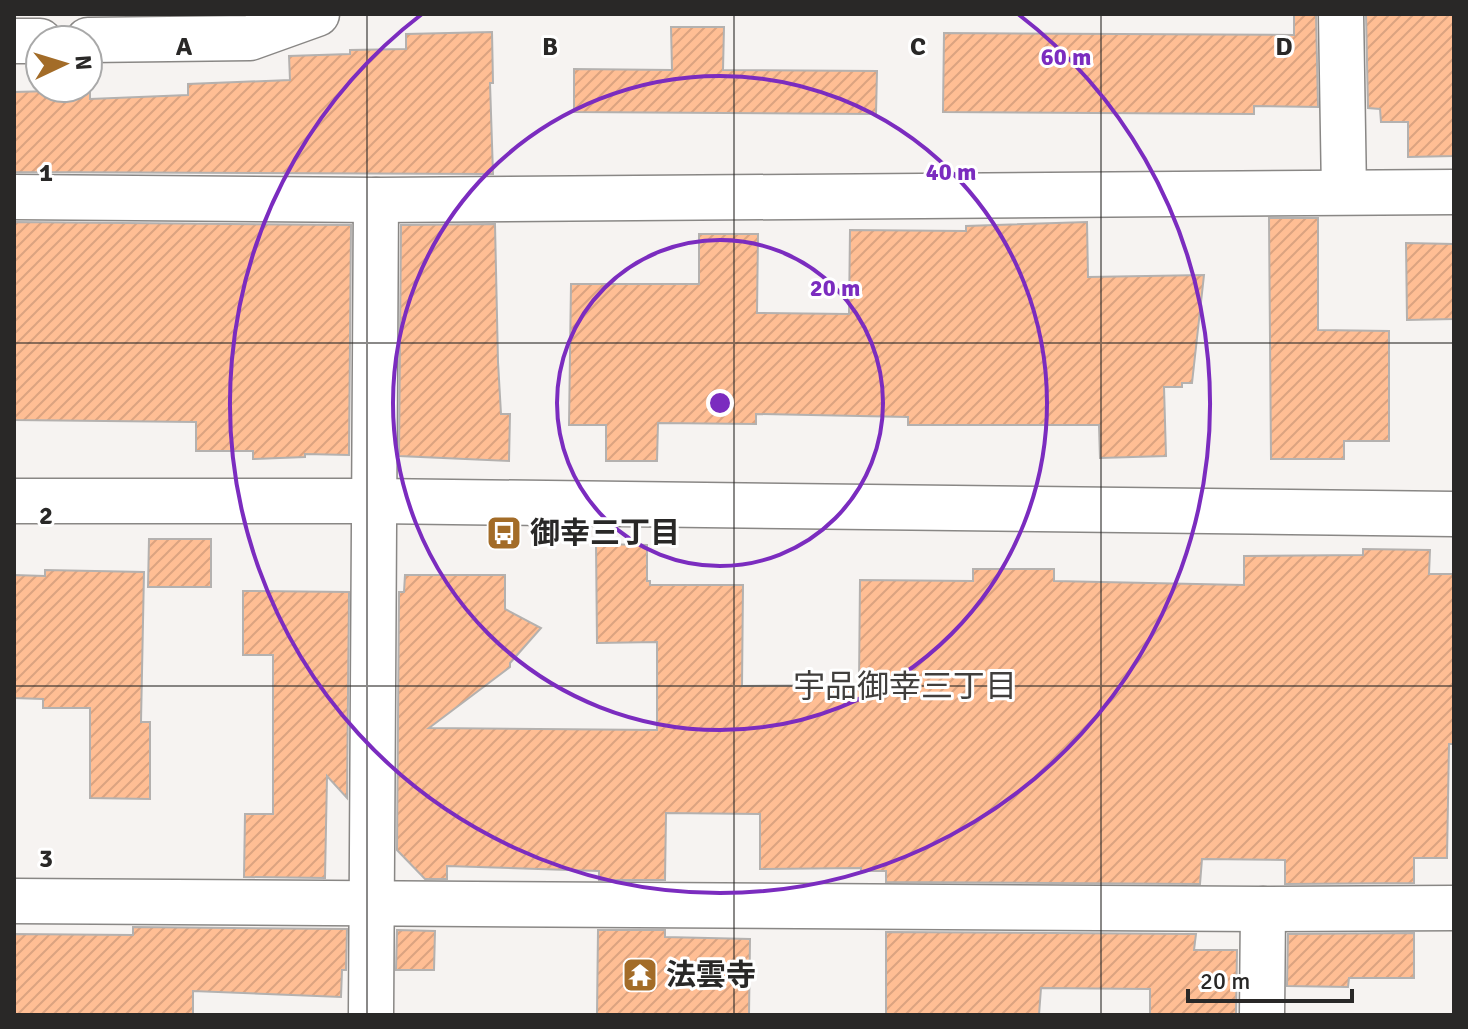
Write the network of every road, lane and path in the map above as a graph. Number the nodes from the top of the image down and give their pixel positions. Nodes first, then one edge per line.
1 (317, 14) edge
2 (1341, 14) edge
3 (104, 40) edge
4 (1344, 192) junction
5 (1454, 192) edge
6 (14, 197) edge
7 (376, 200) junction
8 (14, 501) edge
9 (375, 501) junction
10 (1454, 514) edge
11 (14, 901) edge
12 (372, 902) junction
13 (1454, 908) edge
14 (1263, 909) junction
15 (371, 1015) edge
16 (1262, 1015) edge

1 - 3 street
2 - 4 street
4 - 5 street
4 - 7 street
6 - 7 street
7 - 9 street
8 - 9 street
9 - 10 street
9 - 12 street
11 - 12 street
12 - 14 street
12 - 15 street
13 - 14 street
14 - 16 street

